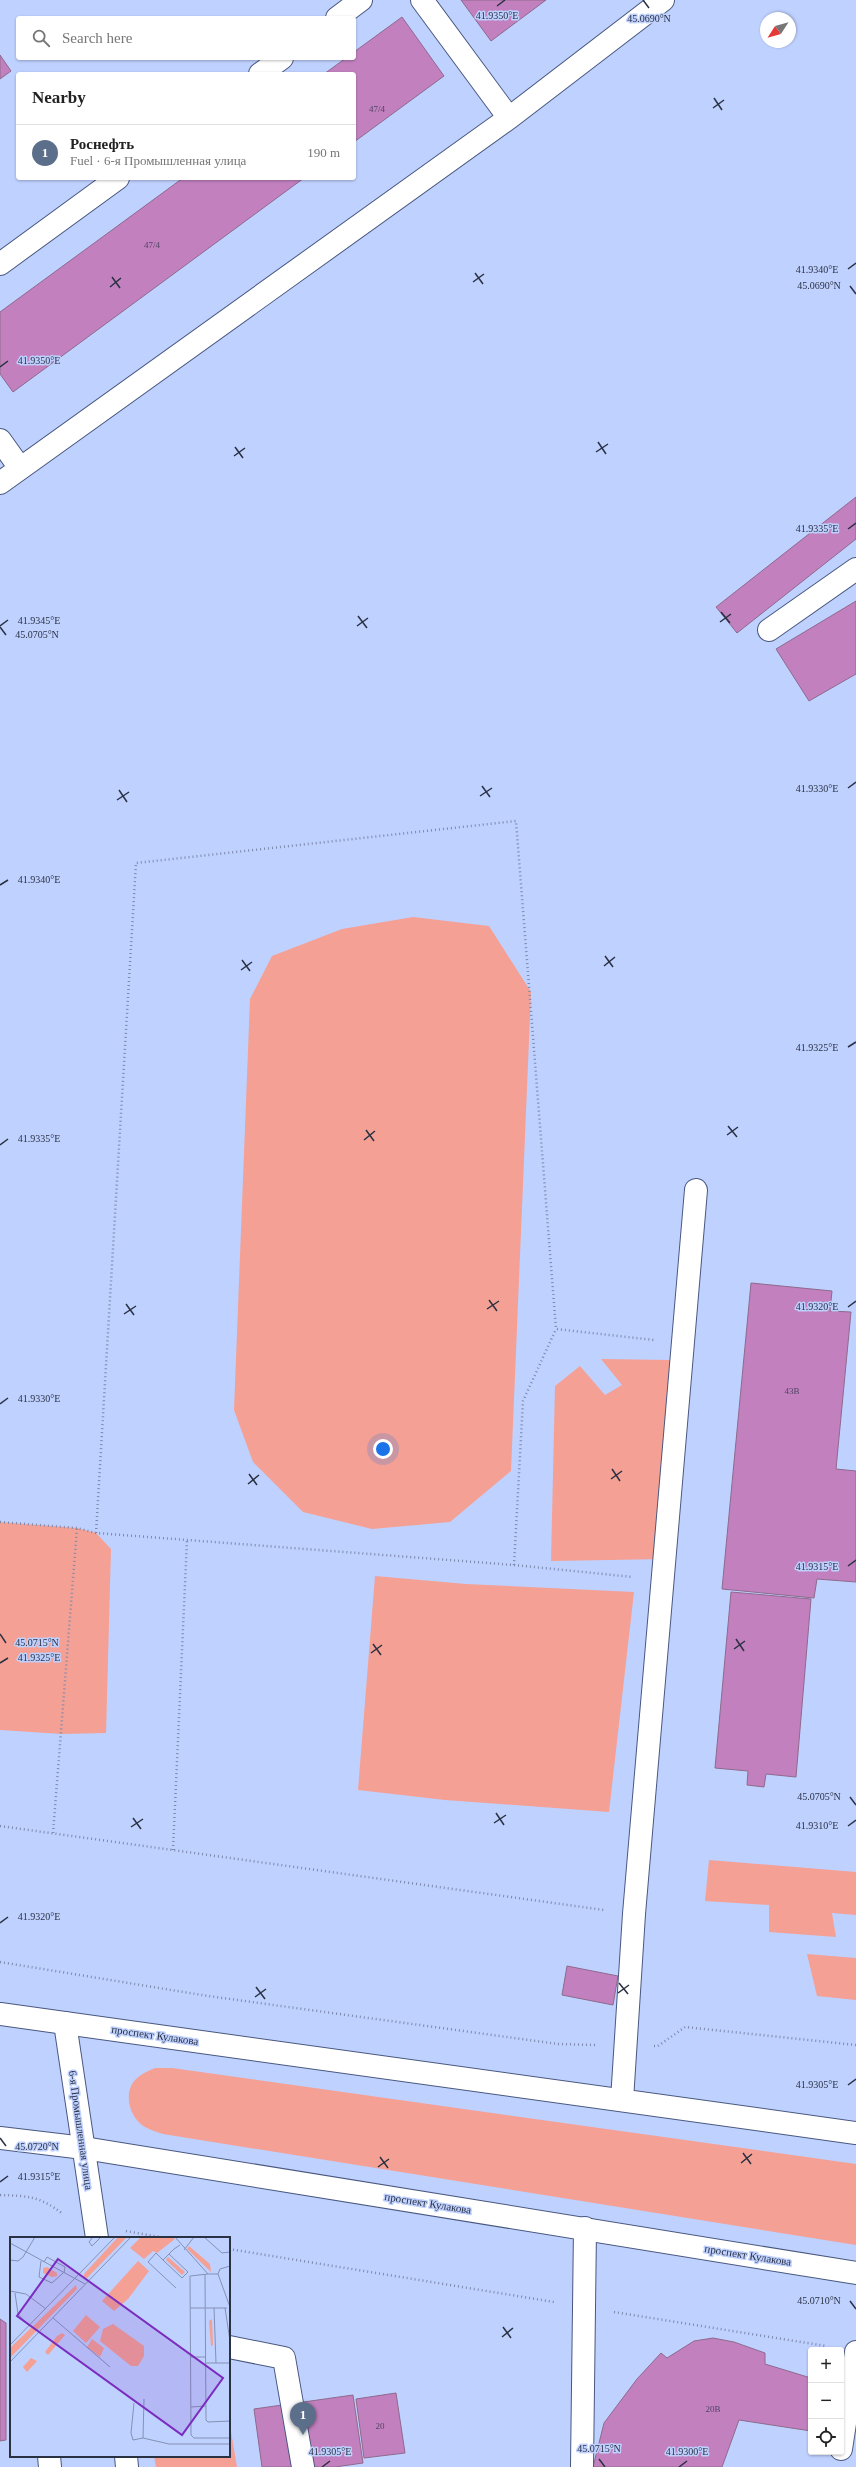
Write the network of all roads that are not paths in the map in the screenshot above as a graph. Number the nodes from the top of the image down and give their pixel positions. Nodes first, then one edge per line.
1 (361, 0) edge
2 (422, 0) edge
3 (663, 0) edge
4 (340, 16) edge
5 (279, 60) edge
6 (263, 72) edge
7 (509, 118) junction
8 (115, 180) edge
9 (0, 264) edge
10 (0, 440) edge
11 (20, 468) junction
12 (0, 483) edge
13 (856, 569) edge
14 (769, 630) dead end
15 (696, 1190) dead end
16 (0, 2014) edge
17 (65, 2023) junction
18 (622, 2100) junction
19 (856, 2133) edge
20 (0, 2138) edge
21 (84, 2148) junction
22 (585, 2228) junction
23 (97, 2237) edge
24 (856, 2273) edge
25 (230, 2347) edge
26 (856, 2352) edge
27 (844, 2430) edge
28 (840, 2455) edge
29 (49, 2457) edge
30 (126, 2457) edge
31 (50, 2467) edge
32 (127, 2467) edge
33 (302, 2467) edge
34 (582, 2467) edge
35 (838, 2467) edge

1 - 4 main road
2 - 7 main road
3 - 7 main road
5 - 6 main road
7 - 11 main road
8 - 9 main road
10 - 11 main road
11 - 12 main road
13 - 14 main road
15 - 18 main road
16 - 17 main road, проспект Кулакова
17 - 18 main road, проспект Кулакова
17 - 21 main road, 6-я Промышленная улица
18 - 19 main road, проспект Кулакова
20 - 21 main road, проспект Кулакова
21 - 22 main road, проспект Кулакова
21 - 23 main road, 6-я Промышленная улица
22 - 24 main road, проспект Кулакова
22 - 34 main road
25 - 33 main road
26 - 27 main road
28 - 35 main road
29 - 31 main road
30 - 32 main road

